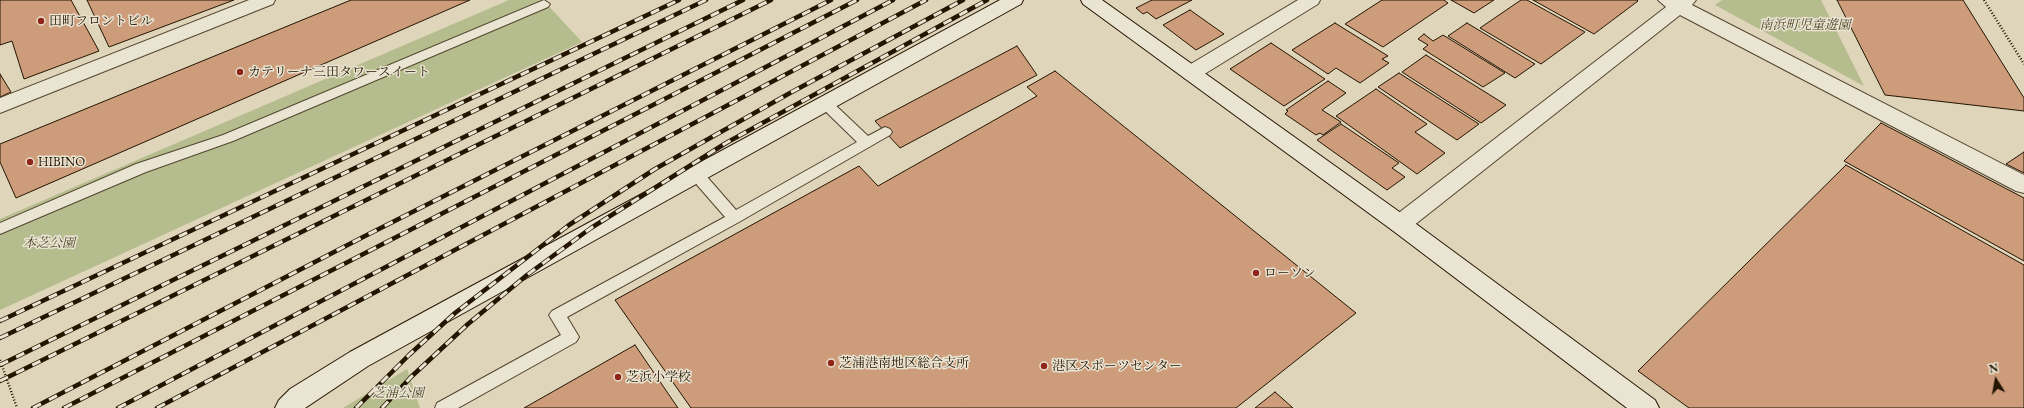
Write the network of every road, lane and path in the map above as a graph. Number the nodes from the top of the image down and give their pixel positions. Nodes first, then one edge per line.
1 (266, 0) edge
2 (1014, 0) edge
3 (1090, 0) edge
4 (1311, 0) edge
5 (1984, 0) edge
6 (1678, 2) edge
7 (544, 4) dead end
8 (2024, 64) edge
9 (1191, 73) junction
10 (825, 103) junction
11 (0, 106) edge
12 (885, 132) dead end
13 (866, 142) junction
14 (696, 174) junction
15 (2024, 185) edge
16 (734, 218) junction
17 (1400, 224) junction
18 (0, 229) edge
19 (0, 360) edge
20 (17, 408) edge
21 (288, 408) edge
22 (443, 408) edge
23 (1646, 408) edge

1 - 11 street
2 - 10 street
3 - 9 street
4 - 9 street
5 - 8 path
6 - 15 street
6 - 17 street
7 - 18 lane
9 - 17 street
10 - 13 lane
10 - 14 street
12 - 13 lane
13 - 16 lane
14 - 16 lane
14 - 21 street
16 - 22 lane
17 - 23 street
19 - 20 path

